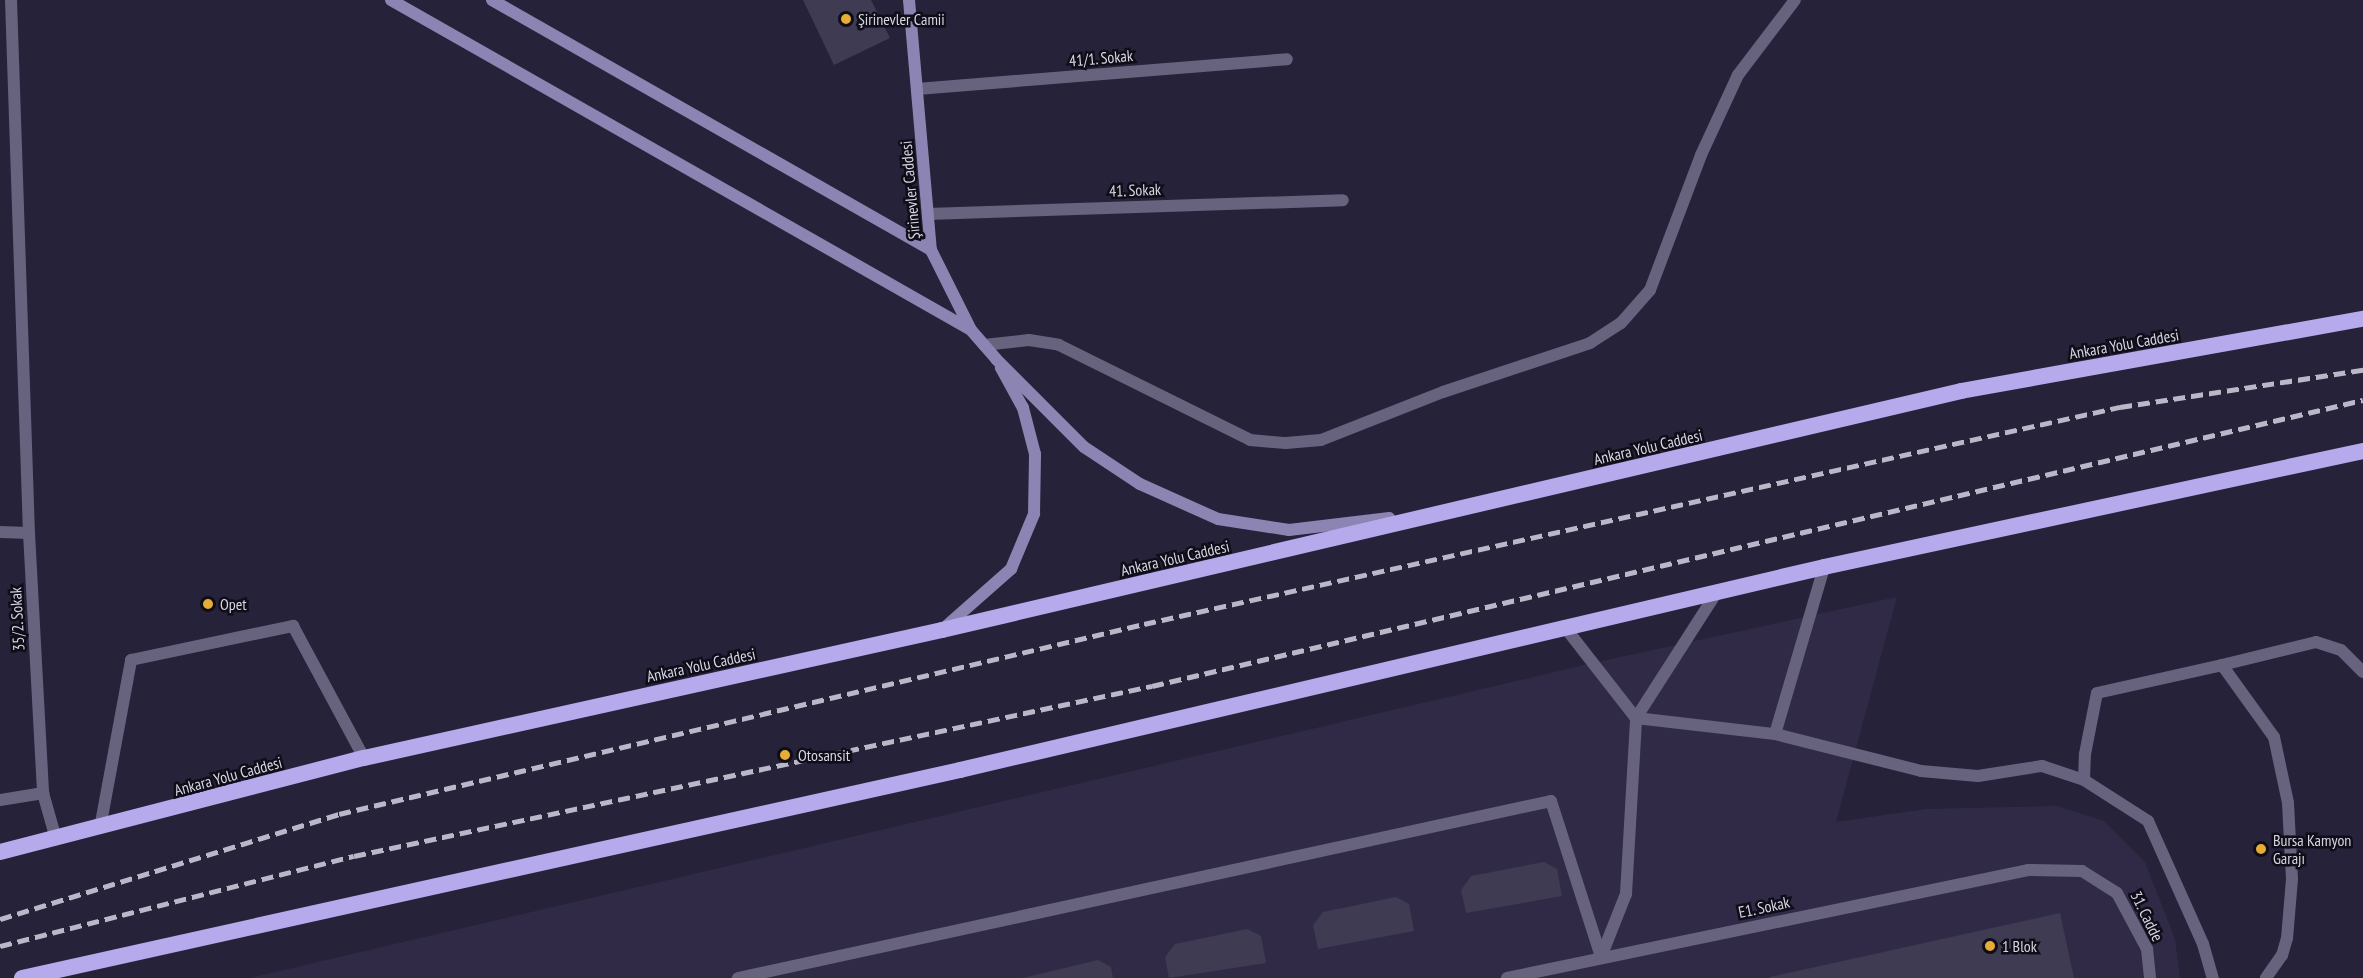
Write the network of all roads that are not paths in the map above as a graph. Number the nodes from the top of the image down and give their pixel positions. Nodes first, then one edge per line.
1 (11, 0) edge
2 (391, 0) edge
3 (492, 0) edge
4 (909, 0) edge
5 (1796, 0) edge
6 (1287, 59) dead end
7 (917, 89) junction
8 (1342, 200) dead end
9 (928, 214) junction
10 (932, 250) junction
11 (2363, 319) edge
12 (971, 330) junction
13 (984, 345) junction
14 (996, 359) junction
15 (2363, 451) edge
16 (1459, 511) junction
17 (0, 532) edge
18 (29, 533) junction
19 (1824, 567) junction
20 (1717, 592) junction
21 (1564, 626) junction
22 (942, 630) junction
23 (2222, 665) junction
24 (2363, 672) edge
25 (1636, 717) junction
26 (1775, 734) junction
27 (364, 758) junction
28 (2084, 780) junction
29 (43, 794) junction
30 (0, 800) edge
31 (100, 828) junction
32 (56, 839) junction
33 (0, 852) edge
34 (2028, 870) joint
35 (1601, 957) junction
36 (64, 968) junction
37 (22, 978) edge
38 (33, 978) edge
39 (738, 978) edge
40 (1507, 978) edge
41 (2150, 978) edge
42 (2213, 978) edge
43 (2266, 978) edge

1 - 18 street, 35/2. Sokak
2 - 12 main road
3 - 10 main road
4 - 7 main road, Şirinevler Caddesi
5 - 13 street
6 - 7 street, 41/1. Sokak
7 - 9 main road, Şirinevler Caddesi
8 - 9 street, 41. Sokak
9 - 10 main road, Şirinevler Caddesi
10 - 12 main road, Şirinevler Caddesi
11 - 16 highway, Ankara Yolu Caddesi
12 - 13 main road, Şirinevler Caddesi
13 - 14 main road, Şirinevler Caddesi
14 - 16 main road
14 - 22 main road
15 - 19 highway
16 - 22 highway, Ankara Yolu Caddesi
17 - 18 street
18 - 29 street, 35/2. Sokak
19 - 20 highway
19 - 26 street
20 - 21 highway
20 - 25 street
21 - 25 street
21 - 36 highway
22 - 27 highway, Ankara Yolu Caddesi
23 - 24 street
23 - 28 street
23 - 43 street
25 - 26 street
25 - 35 street
26 - 28 street
27 - 31 highway, Ankara Yolu Caddesi
27 - 31 street
28 - 42 street
29 - 30 street
29 - 32 street, 35/2. Sokak
31 - 32 highway, Ankara Yolu Caddesi
32 - 33 highway, Ankara Yolu Caddesi
34 - 35 street, E1. Sokak
34 - 41 street, 31. Cadde
35 - 39 street
35 - 40 street, E1. Sokak
36 - 37 highway
36 - 38 highway

